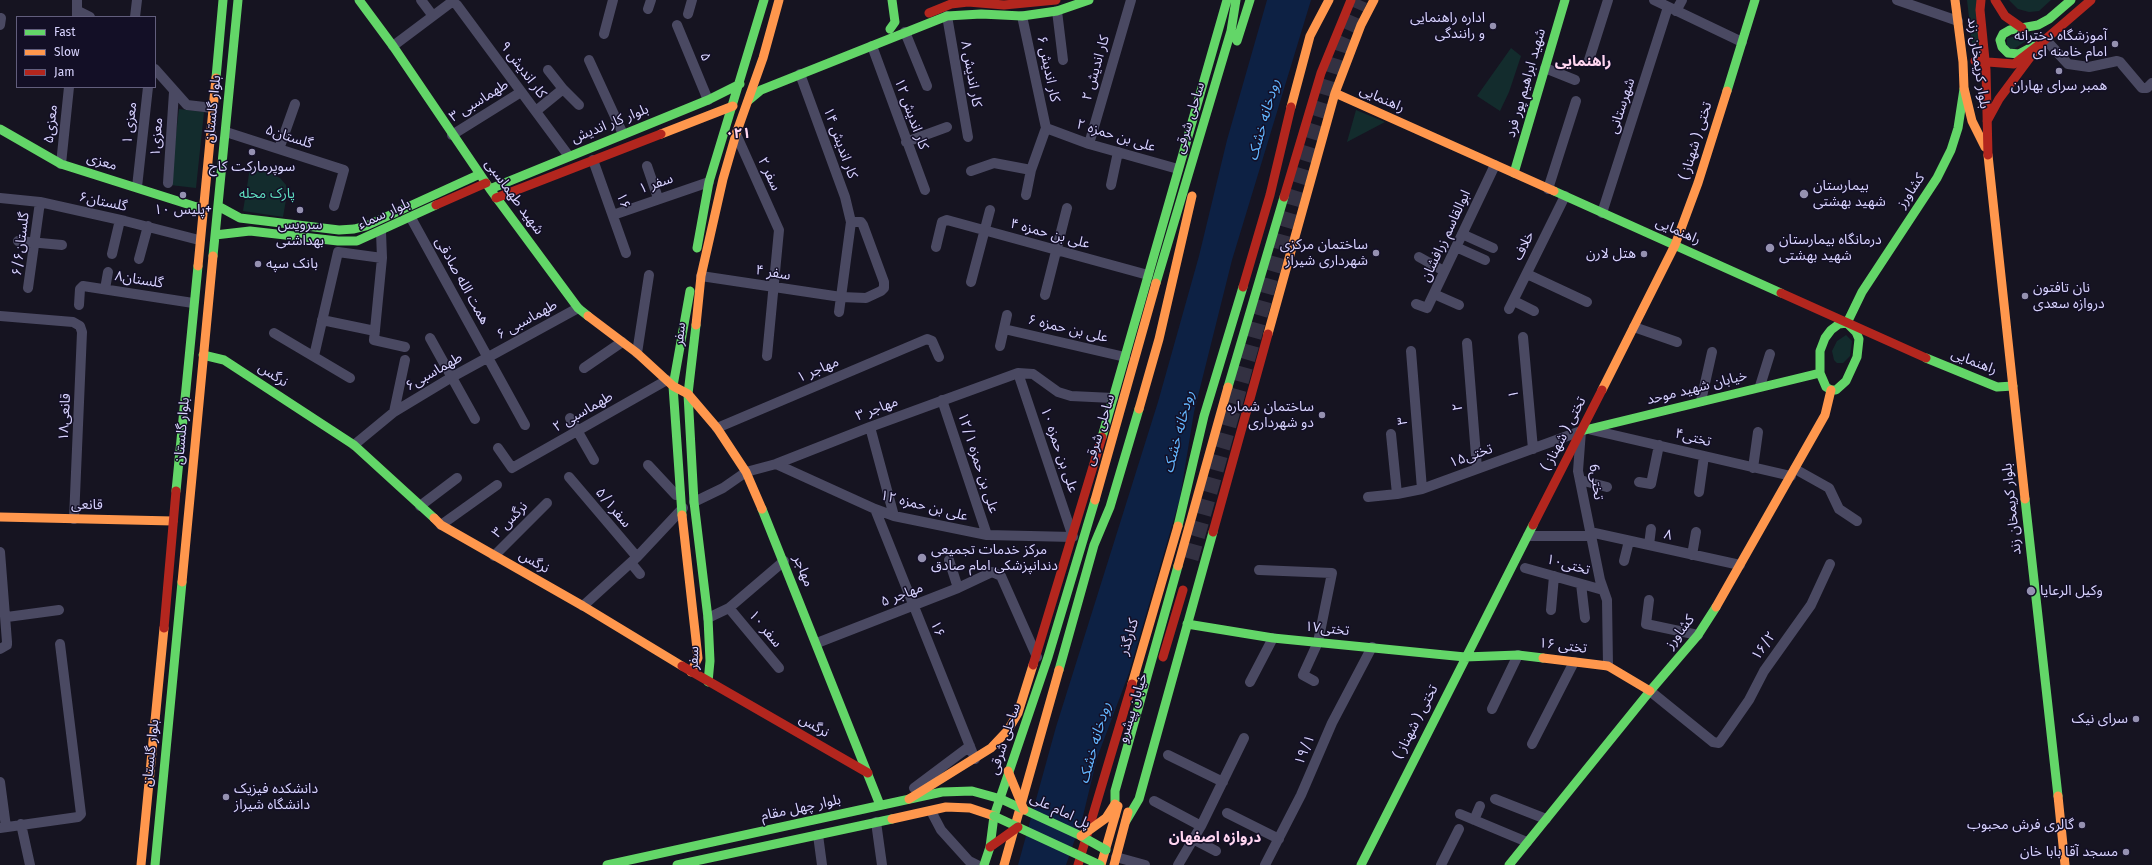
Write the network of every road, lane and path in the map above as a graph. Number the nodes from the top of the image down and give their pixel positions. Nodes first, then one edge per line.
1 (77, 0) edge
2 (137, 0) edge
3 (223, 0) edge
4 (238, 0) edge
5 (359, 0) edge
6 (421, 0) edge
7 (613, 0) edge
8 (692, 0) edge
9 (764, 0) edge
10 (779, 0) edge
11 (892, 0) edge
12 (1056, 0) edge
13 (1089, 0) edge
14 (1131, 0) edge
15 (1227, 0) edge
16 (1236, 0) edge
17 (1250, 0) edge
18 (1329, 0) edge
19 (1351, 0) edge
20 (1374, 0) edge
21 (1565, 0) edge
22 (1608, 0) edge
23 (1654, 0) edge
24 (1682, 0) edge
25 (1755, 0) edge
26 (1897, 0) edge
27 (1955, 0) edge
28 (1980, 0) edge
29 (1995, 0) edge
30 (2071, 0) edge
31 (2091, 0) edge
32 (949, 1) edge
33 (1672, 9) junction
34 (1057, 11) junction
35 (78, 14) edge
36 (688, 14) dead end
37 (136, 16) edge
38 (433, 16) junction
39 (947, 16) junction
40 (1022, 16) junction
41 (1958, 21) junction
42 (677, 25) dead end
43 (2022, 28) junction
44 (890, 29) junction
45 (905, 32) junction
46 (604, 34) dead end
47 (2043, 41) junction
48 (1742, 42) junction
49 (393, 46) junction
50 (872, 46) junction
51 (589, 60) dead end
52 (762, 60) junction
53 (1064, 60) dead end
54 (1589, 60) dead end
55 (1986, 61) junction
56 (1963, 62) junction
57 (1545, 68) junction
58 (156, 70) edge
59 (548, 70) dead end
60 (800, 74) junction
61 (1575, 80) dead end
62 (2152, 83) edge
63 (740, 84) junction
64 (927, 86) dead end
65 (69, 88) edge
66 (148, 88) edge
67 (1964, 88) junction
68 (563, 89) junction
69 (174, 92) junction
70 (521, 92) junction
71 (1335, 93) junction
72 (708, 100) junction
73 (749, 100) junction
74 (1576, 101) dead end
75 (295, 104) dead end
76 (579, 105) dead end
77 (733, 106) junction
78 (213, 108) junction
79 (536, 111) junction
80 (1987, 121) junction
81 (947, 127) dead end
82 (0, 128) edge
83 (1046, 128) junction
84 (226, 132) junction
85 (623, 134) junction
86 (736, 134) junction
87 (452, 135) junction
88 (968, 136) dead end
89 (906, 142) junction
90 (1089, 144) junction
91 (209, 147) junction
92 (224, 148) junction
93 (280, 149) junction
94 (1987, 150) junction
95 (1118, 152) junction
96 (568, 155) junction
97 (593, 160) junction
98 (61, 164) junction
99 (1495, 165) junction
100 (647, 166) dead end
101 (1031, 170) junction
102 (1178, 170) junction
103 (971, 171) dead end
104 (1514, 173) junction
105 (480, 174) junction
106 (709, 182) junction
107 (168, 183) dead end
108 (1111, 185) dead end
109 (488, 186) junction
110 (137, 187) junction
111 (1548, 189) junction
112 (925, 190) dead end
113 (1026, 195) dead end
114 (1565, 196) junction
115 (0, 198) edge
116 (496, 198) junction
117 (658, 198) junction
118 (40, 202) junction
119 (218, 206) junction
120 (334, 206) dead end
121 (1067, 208) dead end
122 (203, 209) junction
123 (990, 210) dead end
124 (1602, 213) junction
125 (613, 215) junction
126 (411, 218) junction
127 (1278, 219) junction
128 (120, 220) junction
129 (251, 220) junction
130 (851, 222) junction
131 (148, 226) junction
132 (250, 231) junction
133 (984, 231) junction
134 (381, 232) junction
135 (1462, 234) junction
136 (215, 235) junction
137 (199, 240) junction
138 (18, 241) dead end
139 (36, 242) junction
140 (62, 245) dead end
141 (1675, 245) junction
142 (936, 247) dead end
143 (1456, 247) junction
144 (1493, 248) dead end
145 (1056, 250) junction
146 (626, 253) dead end
147 (112, 254) dead end
148 (1419, 257) dead end
149 (382, 258) junction
150 (139, 259) dead end
151 (1484, 260) dead end
152 (1444, 271) junction
153 (108, 272) dead end
154 (1526, 274) junction
155 (648, 275) dead end
156 (1148, 275) junction
157 (700, 276) junction
158 (971, 282) dead end
159 (28, 288) dead end
160 (774, 288) junction
161 (105, 289) junction
162 (1434, 294) junction
163 (1045, 295) dead end
164 (841, 297) junction
165 (1151, 300) junction
166 (1587, 302) dead end
167 (193, 303) junction
168 (1416, 304) dead end
169 (79, 305) dead end
170 (1459, 305) dead end
171 (578, 308) junction
172 (1534, 311) dead end
173 (839, 312) dead end
174 (1007, 315) dead end
175 (0, 316) edge
176 (322, 320) junction
177 (1847, 323) junction
178 (1634, 327) junction
179 (1004, 329) junction
180 (375, 331) junction
181 (274, 333) dead end
182 (1523, 337) dead end
183 (430, 338) dead end
184 (622, 342) junction
185 (1677, 342) dead end
186 (1467, 343) dead end
187 (1000, 346) dead end
188 (405, 347) dead end
189 (1411, 350) dead end
190 (1712, 352) dead end
191 (637, 354) junction
192 (1770, 354) dead end
193 (203, 355) junction
194 (314, 356) junction
195 (767, 356) dead end
196 (489, 357) junction
197 (939, 357) dead end
198 (1125, 357) junction
199 (405, 360) dead end
200 (584, 368) dead end
201 (1018, 373) junction
202 (1820, 373) junction
203 (452, 377) junction
204 (350, 378) dead end
205 (670, 383) junction
206 (1760, 386) junction
207 (2013, 386) junction
208 (1831, 390) junction
209 (688, 394) junction
210 (1113, 398) junction
211 (942, 400) junction
212 (1701, 401) junction
213 (394, 412) junction
214 (1204, 416) junction
215 (570, 418) dead end
216 (475, 419) dead end
217 (525, 425) dead end
218 (870, 427) junction
219 (717, 428) junction
220 (1584, 430) junction
221 (577, 431) junction
222 (1758, 432) dead end
223 (1391, 434) dead end
224 (1659, 444) junction
225 (354, 445) junction
226 (498, 448) dead end
227 (1533, 449) junction
228 (1704, 456) junction
229 (594, 460) dead end
230 (776, 464) junction
231 (648, 465) dead end
232 (1477, 468) junction
233 (1753, 468) junction
234 (746, 472) junction
235 (1793, 473) junction
236 (569, 477) dead end
237 (458, 478) dead end
238 (1580, 480) junction
239 (1639, 482) dead end
240 (497, 485) dead end
241 (1607, 487) dead end
242 (1422, 489) junction
243 (1699, 492) dead end
244 (680, 494) junction
245 (1397, 494) junction
246 (1368, 497) dead end
247 (694, 502) junction
248 (547, 503) dead end
249 (420, 506) junction
250 (683, 508) junction
251 (875, 509) junction
252 (894, 516) junction
253 (0, 517) edge
254 (74, 519) junction
255 (174, 521) junction
256 (1856, 521) dead end
257 (441, 525) junction
258 (1651, 529) dead end
259 (1696, 532) dead end
260 (1591, 534) junction
261 (987, 535) junction
262 (1528, 536) junction
263 (1073, 537) junction
264 (1211, 537) junction
265 (1194, 540) junction
266 (1629, 541) junction
267 (1094, 545) junction
268 (1649, 545) junction
269 (0, 552) edge
270 (1207, 553) junction
271 (1692, 555) junction
272 (494, 556) junction
273 (634, 560) junction
274 (949, 560) dead end
275 (1198, 560) tunnel mouth
276 (784, 561) junction
277 (1624, 561) dead end
278 (1830, 564) dead end
279 (1740, 565) junction
280 (1525, 568) dead end
281 (1259, 570) dead end
282 (640, 574) dead end
283 (1554, 576) junction
284 (1185, 582) dead end
285 (1581, 584) junction
286 (958, 588) junction
287 (1603, 590) junction
288 (1649, 600) dead end
289 (583, 606) junction
290 (913, 606) junction
291 (729, 608) junction
292 (59, 610) dead end
293 (1551, 610) dead end
294 (6, 616) junction
295 (708, 618) junction
296 (1585, 618) dead end
297 (1187, 624) junction
298 (1698, 635) junction
299 (1273, 638) junction
300 (1318, 642) junction
301 (817, 643) junction
302 (60, 644) dead end
303 (4, 647) edge
304 (1372, 647) junction
305 (1518, 655) junction
306 (1037, 657) junction
307 (1465, 657) junction
308 (698, 658) junction
309 (710, 661) junction
310 (1574, 662) junction
311 (1161, 664) dead end
312 (1608, 666) junction
313 (779, 668) dead end
314 (159, 671) junction
315 (174, 672) junction
316 (692, 672) junction
317 (1314, 681) dead end
318 (708, 682) junction
319 (1250, 682) dead end
320 (1650, 690) junction
321 (1150, 700) dead end
322 (1492, 709) dead end
323 (1244, 738) dead end
324 (1532, 744) dead end
325 (970, 746) junction
326 (1168, 755) dead end
327 (975, 759) junction
328 (1008, 772) junction
329 (868, 773) junction
330 (0, 782) edge
331 (1223, 782) junction
332 (147, 796) junction
333 (161, 797) junction
334 (910, 799) junction
335 (1001, 799) junction
336 (1495, 799) dead end
337 (1154, 801) dead end
338 (897, 802) junction
339 (1115, 804) junction
340 (880, 806) junction
341 (1480, 806) dead end
342 (931, 810) junction
343 (1024, 810) junction
344 (1227, 813) dead end
345 (1460, 814) dead end
346 (994, 816) junction
347 (1115, 817) junction
348 (1546, 819) junction
349 (1474, 820) junction
350 (1126, 821) junction
351 (876, 822) junction
352 (21, 824) junction
353 (1201, 826) junction
354 (3, 827) edge
355 (1018, 827) junction
356 (1459, 829) dead end
357 (818, 835) junction
358 (1082, 836) junction
359 (734, 837) junction
360 (1193, 839) junction
361 (1279, 839) junction
362 (1527, 842) junction
363 (990, 847) junction
364 (1106, 850) junction
365 (1216, 851) dead end
366 (736, 853) junction
367 (1076, 853) junction
368 (1115, 861) edge
369 (30, 865) edge
370 (141, 865) edge
371 (155, 865) edge
372 (607, 865) edge
373 (677, 865) edge
374 (736, 865) edge
375 (822, 865) edge
376 (882, 865) edge
377 (977, 865) edge
378 (984, 865) edge
379 (1004, 865) edge
380 (1078, 865) edge
381 (1081, 865) edge
382 (1100, 865) edge
383 (1145, 865) edge
384 (1178, 865) edge
385 (1265, 865) edge
386 (1361, 865) edge
387 (1441, 865) edge
388 (1509, 865) edge
389 (2065, 865) edge

1 - 35 street
2 - 37 street
3 - 78 main road, بلوار گلستان
4 - 84 main road, بلوار گلستان
5 - 49 main road, شهید طهماسبی
6 - 38 street
7 - 46 street
8 - 36 street
9 - 63 main road, سفر
10 - 52 main road, سفر
11 - 44 main road
12 - 32 main road
13 - 34 main road
14 - 90 street, ۲ کار اندیش
15 - 102 main road, ساحلی شرقی
16 - 165 main road, ساحلی شرقی
17 - 267 main road
18 - 214 main road
19 - 127 main road
20 - 71 main road
21 - 57 main road, شهید ابراهیم پور فرد
22 - 54 street
23 - 33 street
24 - 33 street, شهرستانی
25 - 48 main road, تختی ( شهناز )
26 - 41 street
27 - 41 main road, بلوار کریمخان زند
28 - 55 main road, بلوار کریمخان زند
29 - 43 main road
30 - 43 main road
31 - 47 main road
32 - 44 main road
33 - 48 street
33 - 124 street, شهرستانی
34 - 40 main road
34 - 53 street
38 - 49 street
38 - 70 street, ۹ کار اندیش
39 - 40 main road
39 - 45 main road
39 - 88 street, ۸ کار اندیش
40 - 83 street, ۶ کار اندیش
41 - 56 main road, بلوار کریمخان زند
42 - 72 street, ۵
43 - 47 main road
44 - 52 main road
45 - 50 main road
45 - 64 street
47 - 55 main road
47 - 62 street
47 - 80 main road
48 - 141 main road, تختی ( شهناز )
49 - 87 main road, شهید طهماسبی
50 - 60 main road
50 - 89 street, ۱۲ کار اندیش
51 - 85 street
52 - 73 main road, سفر
55 - 56 main road
55 - 80 main road, بلوار کریمخان زند
56 - 67 main road, بلوار کریمخان زند
57 - 61 street
57 - 104 main road, شهید ابراهیم پور فرد
58 - 69 street
59 - 68 street
60 - 73 main road
60 - 130 street, ۱۴ کار اندیش
63 - 72 main road, بلوار کار اندیش
63 - 77 main road, سفر
65 - 98 street, ۵معزی
66 - 110 street, معزی ۱
67 - 94 main road, بلوار کریمخان زند
67 - 177 main road, کشاورز
68 - 76 street
68 - 79 street
69 - 78 street
69 - 107 street, ۱معزی
70 - 79 street, ۹ کار اندیش
70 - 87 street, ۳ طهماسبی
71 - 99 main road, راهنمایی
71 - 264 main road
72 - 85 main road, بلوار کار اندیش
73 - 86 main road, سفر
74 - 111 street
75 - 93 street
77 - 97 main road, بلوار کار اندیش
77 - 106 main road, سفر
78 - 91 main road, بلوار گلستان
79 - 96 street, ۹ کار اندیش
80 - 94 main road, بلوار کریمخان زند
81 - 89 street
82 - 98 main road, معزی
83 - 90 street, ۲ علی بن حمزه
83 - 101 street
84 - 92 main road, بلوار گلستان
84 - 93 street, گلستان۵
85 - 96 main road, بلوار کار اندیش
86 - 157 main road, سفر
86 - 160 street, ۲ سفر
87 - 105 main road, شهید طهماسبی
89 - 112 street, ۱۲ کار اندیش
90 - 95 street, ۲ علی بن حمزه
91 - 92 main road
91 - 122 main road, بلوار گلستان
92 - 119 main road, بلوار گلستان
93 - 120 street, گلستان۵
94 - 207 main road, بلوار کریمخان زند
95 - 102 street, ۲ علی بن حمزه
95 - 108 street
96 - 109 main road, بلوار کار اندیش
97 - 116 main road, بلوار کار اندیش
97 - 125 street, ۱۶
98 - 110 main road, معزی
99 - 104 main road, راهنمایی
99 - 135 street, ابوالقاسم زرافشان
100 - 117 street
101 - 103 street
101 - 113 street
102 - 156 main road, ساحلی شرقی
104 - 111 main road, راهنمایی
105 - 109 main road, شهید طهماسبی
105 - 129 main road, بلوار سماء
106 - 117 street, ۱ سفر
106 - 205 main road, سفر
109 - 116 main road, شهید طهماسبی
109 - 126 main road, بلوار سماء
110 - 122 main road, معزی
111 - 114 main road, راهنمایی
114 - 124 main road, راهنمایی
114 - 154 street, خلاف
115 - 118 street, گلستان۶
116 - 171 main road, شهید طهماسبی
117 - 125 street, ۱ سفر
118 - 128 street, گلستان۶
118 - 139 street, ۶/۶گلستان
119 - 129 main road, بلوار سماء
119 - 136 main road, بلوار گلستان
121 - 145 street
122 - 137 main road, بلوار گلستان
123 - 133 street
124 - 141 main road, راهنمایی
125 - 146 street, ۱۶
126 - 134 main road, بلوار سماء
126 - 196 street, همت الله صادقی
127 - 214 main road
127 - 265 main road
128 - 131 street, گلستان۶
128 - 147 street
129 - 132 main road
130 - 164 street
130 - 164 street, ۴ سفر
131 - 137 street, گلستان۶
131 - 150 street
132 - 134 main road, بلوار سماء
132 - 136 main road, بلوار سماء
133 - 142 street, ۴ علی بن حمزه
133 - 145 street, ۴ علی بن حمزه
133 - 158 street
134 - 149 street
135 - 143 street, ابوالقاسم زرافشان
135 - 144 street
136 - 193 main road, بلوار گلستان
137 - 167 main road, بلوار گلستان
138 - 139 street
139 - 140 street
139 - 159 street, ۶/۶گلستان
141 - 177 main road, راهنمایی
141 - 178 main road, تختی ( شهناز )
143 - 151 street
143 - 152 street, ابوالقاسم زرافشان
145 - 156 street, ۴ علی بن حمزه
145 - 163 street
148 - 152 street
149 - 176 street
149 - 180 street
152 - 162 street, ابوالقاسم زرافشان
153 - 161 street
154 - 166 street
154 - 172 street, خلاف
155 - 191 street
156 - 198 main road, ساحلی شرقی
157 - 160 street, ۴ سفر
157 - 209 main road, سفر
160 - 164 street, ۴ سفر
160 - 195 street
161 - 167 street, گلستان۸
161 - 169 street, گلستان۸
162 - 168 street, ابوالقاسم زرافشان
162 - 170 street
164 - 173 street
165 - 267 main road
165 - 328 main road, ساحلی شرقی
167 - 255 main road, بلوار گلستان
171 - 184 main road, شهید طهماسبی
171 - 196 street, ۶ طهماسبی
174 - 179 street
175 - 254 street, ۱۸قانعی
176 - 180 street
176 - 194 street
177 - 202 main road
177 - 207 main road, راهنمایی
177 - 208 main road
178 - 185 street
178 - 220 main road, تختی ( شهناز )
179 - 187 street
179 - 198 street, ۶ علی بن حمزه
180 - 188 street
181 - 194 street
182 - 227 street, ۱
183 - 203 street
184 - 191 main road, شهید طهماسبی
184 - 200 street
186 - 232 street, ۲
189 - 242 street, ۳
190 - 212 street
191 - 205 main road, شهید طهماسبی
192 - 206 street
193 - 225 main road, نرگس
193 - 315 main road, بلوار گلستان
194 - 204 street
196 - 203 street, ۶طهماسبی
196 - 217 street, همت الله صادقی
197 - 219 street, ۱ مهاجر
198 - 210 main road, ساحلی شرقی
199 - 213 street
201 - 210 street
201 - 211 street, ۳ مهاجر
201 - 263 street, ۱۰ علی بن حمزه
202 - 206 main road, خیابان شهید موحد
202 - 208 main road
203 - 213 street, ۶طهماسبی
203 - 216 street
205 - 209 main road, شهید طهماسبی
205 - 221 street, ۲ طهماسبی
205 - 244 main road, سفر
206 - 212 main road, خیابان شهید موحد
207 - 389 main road, بلوار کریمخان زند
208 - 235 main road, کشاورز
209 - 219 main road, مهاجر
209 - 247 main road, سفر
210 - 263 main road, ساحلی شرقی
211 - 218 street, ۳ مهاجر
211 - 261 street, ۱۲/۱ علی بن حمزه
212 - 220 main road, خیابان شهید موحد
213 - 225 street, ۶طهماسبی
214 - 380 main road, کنارگذر
215 - 221 street
218 - 230 street, ۳ مهاجر
218 - 252 street
219 - 234 main road, مهاجر
220 - 224 street, تختی۴
220 - 227 street, تختی۱۵
220 - 238 street, 6تختی
220 - 262 main road, تختی ( شهناز )
221 - 226 street, ۲ طهماسبی
221 - 229 street
222 - 233 street
223 - 245 street
224 - 228 street, تختی۴
224 - 239 street
225 - 249 main road, نرگس
227 - 232 street, تختی۱۵
228 - 233 street, تختی۴
228 - 243 street
230 - 234 street, ۳ مهاجر
230 - 251 street, ۱۲ علی بن حمزه
231 - 244 street
232 - 242 street, تختی۱۵
233 - 235 street, تختی۴
234 - 247 street, ۳ مهاجر
234 - 276 main road, مهاجر
235 - 256 street, تختی۴
235 - 279 main road, کشاورز
236 - 273 street, ۵/۱سفر
237 - 249 street
238 - 241 street
238 - 260 street, 6تختی
240 - 257 street
242 - 245 street, تختی۱۵
244 - 250 main road, سفر
245 - 246 street, تختی۱۵
247 - 295 main road, سفر
248 - 272 street, ۳ نرگس
249 - 257 main road, نرگس
250 - 273 street
250 - 308 main road, سفر
251 - 252 street, ۱۲ علی بن حمزه
251 - 290 street, ۱۶
252 - 261 street, ۱۲ علی بن حمزه
253 - 254 main road, قانعی
254 - 255 main road, قانعی
255 - 314 main road, بلوار گلستان
257 - 272 main road, نرگس
258 - 268 street
259 - 271 street
260 - 262 street, ۸
260 - 266 street, ۸
260 - 287 street, 6تختی
261 - 263 street, ۱۲ علی بن حمزه
262 - 307 main road, تختی ( شهناز )
263 - 306 main road, ساحلی شرقی
264 - 265 main road
264 - 270 main road
265 - 270 main road
265 - 339 main road
266 - 268 street, ۸
266 - 277 street
267 - 379 main road
268 - 271 street, ۸
269 - 294 street
270 - 297 main road
271 - 279 street, ۸
272 - 289 main road, نرگس
273 - 282 street, ۵/۱سفر
273 - 289 street
274 - 286 street
275 - 350 main road, خیابان پیشرو
276 - 291 street
276 - 301 main road, مهاجر
278 - 320 street, ۱۶/۲
279 - 298 main road, کشاورز
280 - 283 street, تختی۱۰
281 - 300 street
283 - 285 street, تختی۱۰
283 - 293 street
284 - 311 main road, خیابان پیشرو
285 - 287 street, تختی۱۰
285 - 296 street
286 - 290 street, ۵ مهاجر
286 - 306 street, ۵ مهاجر
287 - 312 street, 6تختی
288 - 298 street
289 - 316 main road, نرگس
290 - 301 street, ۵ مهاجر
290 - 325 street, ۱۶
291 - 295 street
291 - 313 street, ۱۰ سفر
292 - 294 street
294 - 303 street
295 - 309 main road, سفر
297 - 299 main road, تختی۱۷
297 - 350 main road
298 - 320 main road, کشاورز
299 - 300 main road, تختی۱۷
299 - 319 street
300 - 304 main road, تختی۱۷
300 - 317 street
301 - 329 main road, مهاجر
302 - 352 street
304 - 307 main road, تختی۱۷
304 - 361 street, ۱۹/۱
305 - 307 main road, تختی ۱۶
305 - 310 main road, تختی ۱۶
305 - 322 street
306 - 327 main road, ساحلی شرقی
307 - 386 main road, تختی ( شهناز )
308 - 309 main road
308 - 316 main road, سفر
309 - 318 main road, سفر
310 - 312 main road, تختی ۱۶
310 - 324 street
312 - 320 main road, تختی ۱۶
314 - 315 main road
314 - 332 main road, بلوار گلستان
315 - 333 main road, بلوار گلستان
316 - 318 main road, نرگس
318 - 329 main road, نرگس
320 - 348 main road, کشاورز
321 - 347 main road, خیابان پیشرو
323 - 331 street
325 - 327 street, ۱۶
325 - 338 street
326 - 331 street
327 - 334 main road, ساحلی شرقی
328 - 335 main road, ساحلی شرقی
328 - 343 main road, bridge
329 - 340 main road, مهاجر
330 - 354 street
331 - 353 street
332 - 333 main road
332 - 370 main road, بلوار گلستان
333 - 371 main road, بلوار گلستان
334 - 335 main road, بلوار چهل مقام
334 - 338 main road, بلوار چهل مقام
335 - 343 main road, پل امام علی, bridge
335 - 346 main road, ساحلی شرقی
336 - 348 street
337 - 353 street
338 - 340 main road, بلوار چهل مقام
339 - 347 main road
339 - 358 main road, bridge
340 - 359 main road, بلوار چهل مقام
341 - 349 street
342 - 346 main road
342 - 351 main road
342 - 377 street
343 - 358 main road, پل امام علی, bridge
344 - 361 street
345 - 349 street
346 - 355 main road, bridge
346 - 363 main road, ساحلی شرقی
347 - 364 main road, خیابان پیشرو
348 - 362 main road, کشاورز
349 - 362 street
350 - 368 main road, خیابان پیشرو
351 - 357 main road
351 - 376 street
352 - 354 street
352 - 369 street
353 - 360 street
355 - 363 main road, bridge
355 - 367 main road, bridge
356 - 387 street
357 - 366 main road
357 - 375 street
358 - 364 main road, پل امام علی, bridge
359 - 366 main road
359 - 372 main road, بلوار چهل مقام
360 - 365 street
360 - 384 street
361 - 385 street, ۱۹/۱
362 - 388 main road, کشاورز
363 - 378 main road, ساحلی شرقی
364 - 368 main road, پل امام علی
364 - 382 main road, خیابان پیشرو
366 - 373 main road
366 - 374 main road
367 - 381 main road
367 - 382 main road, bridge
368 - 383 street

